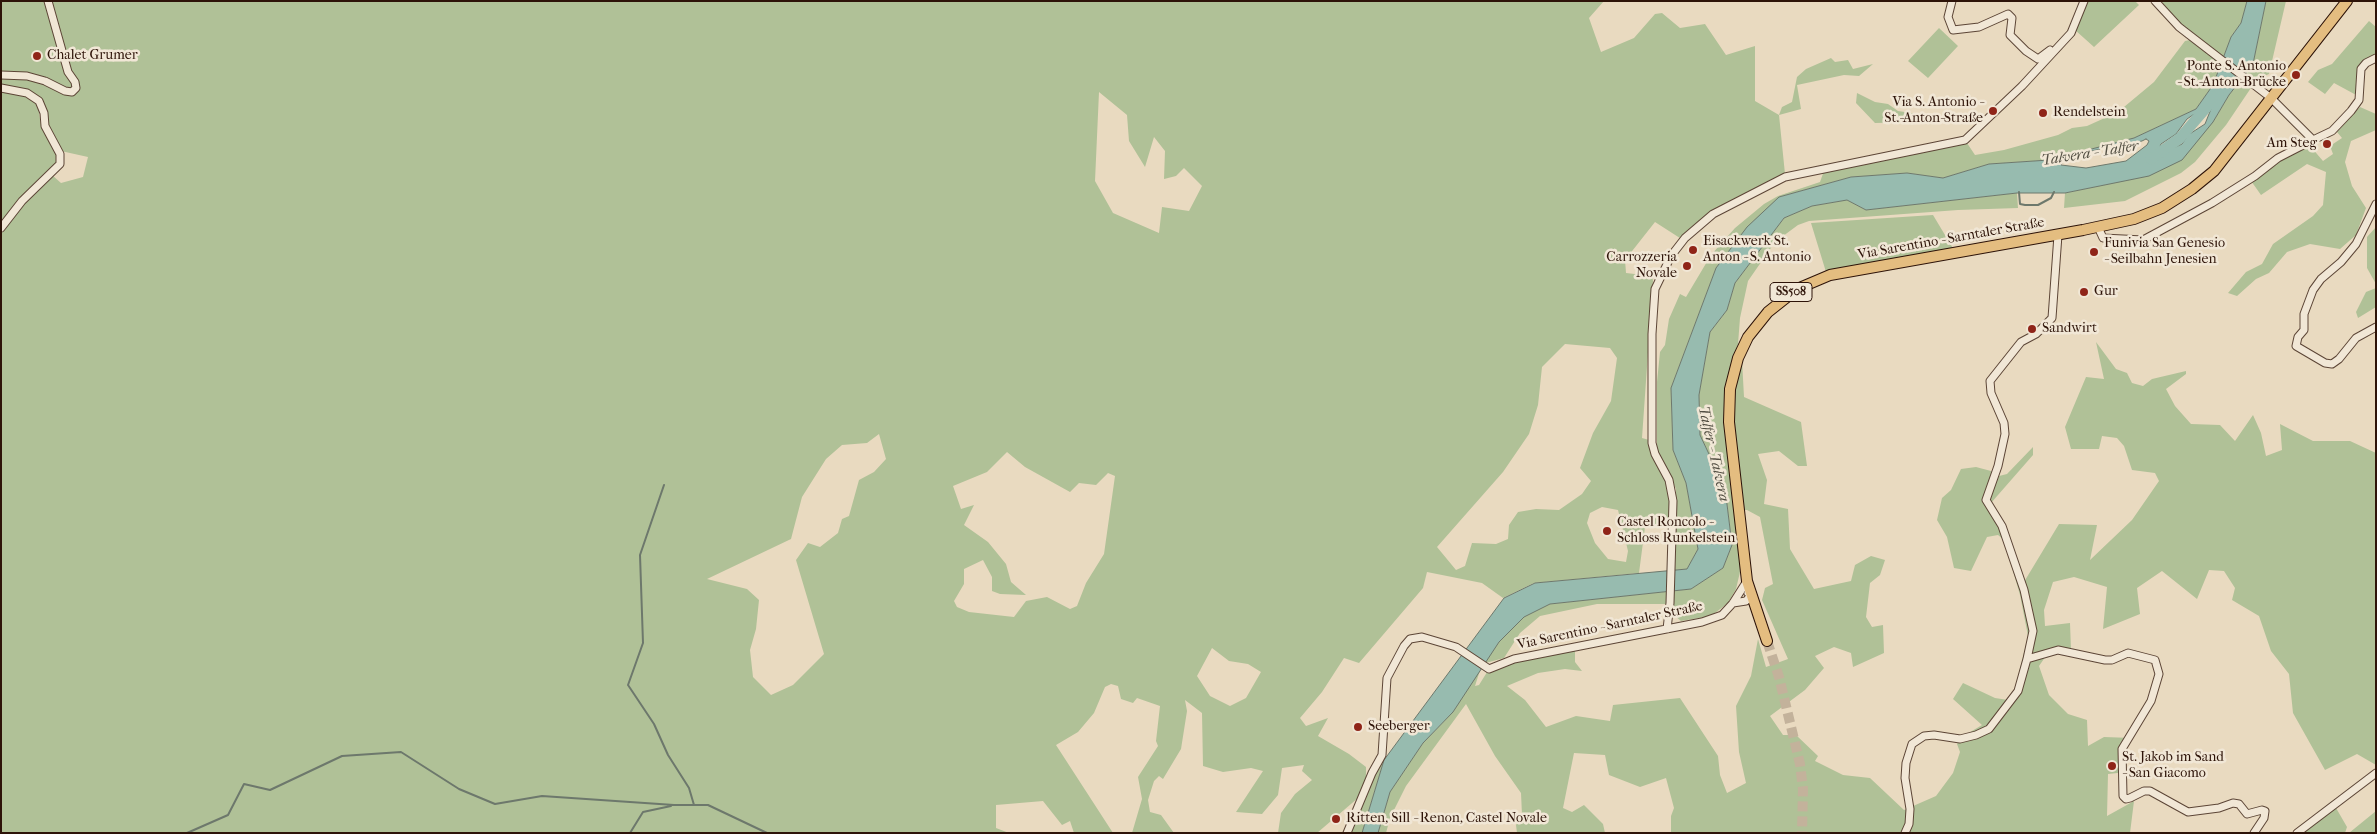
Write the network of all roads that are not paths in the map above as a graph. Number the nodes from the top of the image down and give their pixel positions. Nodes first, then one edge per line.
1 (48, 1) edge
2 (1952, 1) edge
3 (2084, 1) edge
4 (2156, 1) edge
5 (2347, 1) edge
6 (2071, 33) junction
7 (2376, 58) edge
8 (1, 76) edge
9 (1, 88) edge
10 (2267, 95) junction
11 (2313, 140) junction
12 (2376, 204) edge
13 (2098, 227) junction
14 (1, 228) edge
15 (2058, 235) junction
16 (2376, 327) edge
17 (1747, 581) junction
18 (1740, 593) junction
19 (1749, 598) junction
20 (1733, 603) junction
21 (1667, 628) junction
22 (1767, 641) tunnel mouth
23 (2027, 659) junction
24 (2376, 773) edge
25 (1347, 833) edge
26 (1904, 833) edge
27 (2254, 833) edge
28 (2297, 833) edge

1 - 8 street
2 - 6 street
3 - 6 street
4 - 10 street
5 - 10 main road, Via Sarentino - Sarntaler Straße
6 - 21 street
7 - 11 street
9 - 14 street
10 - 11 street
10 - 13 main road, Via Sarentino - Sarntaler Straße
11 - 13 street
12 - 16 street
13 - 15 main road, Via Sarentino - Sarntaler Straße
15 - 17 main road, Via Sarentino - Sarntaler Straße / SS508
15 - 23 street
17 - 18 street
17 - 19 main road, Via Sarentino - Sarntaler Straße / SS508
18 - 19 street
18 - 20 street
19 - 20 street
19 - 22 main road, SS508
20 - 21 street, Via Sarentino - Sarntaler Straße
21 - 25 street, Via Sarentino - Sarntaler Straße
23 - 26 street
23 - 27 street
24 - 28 street

